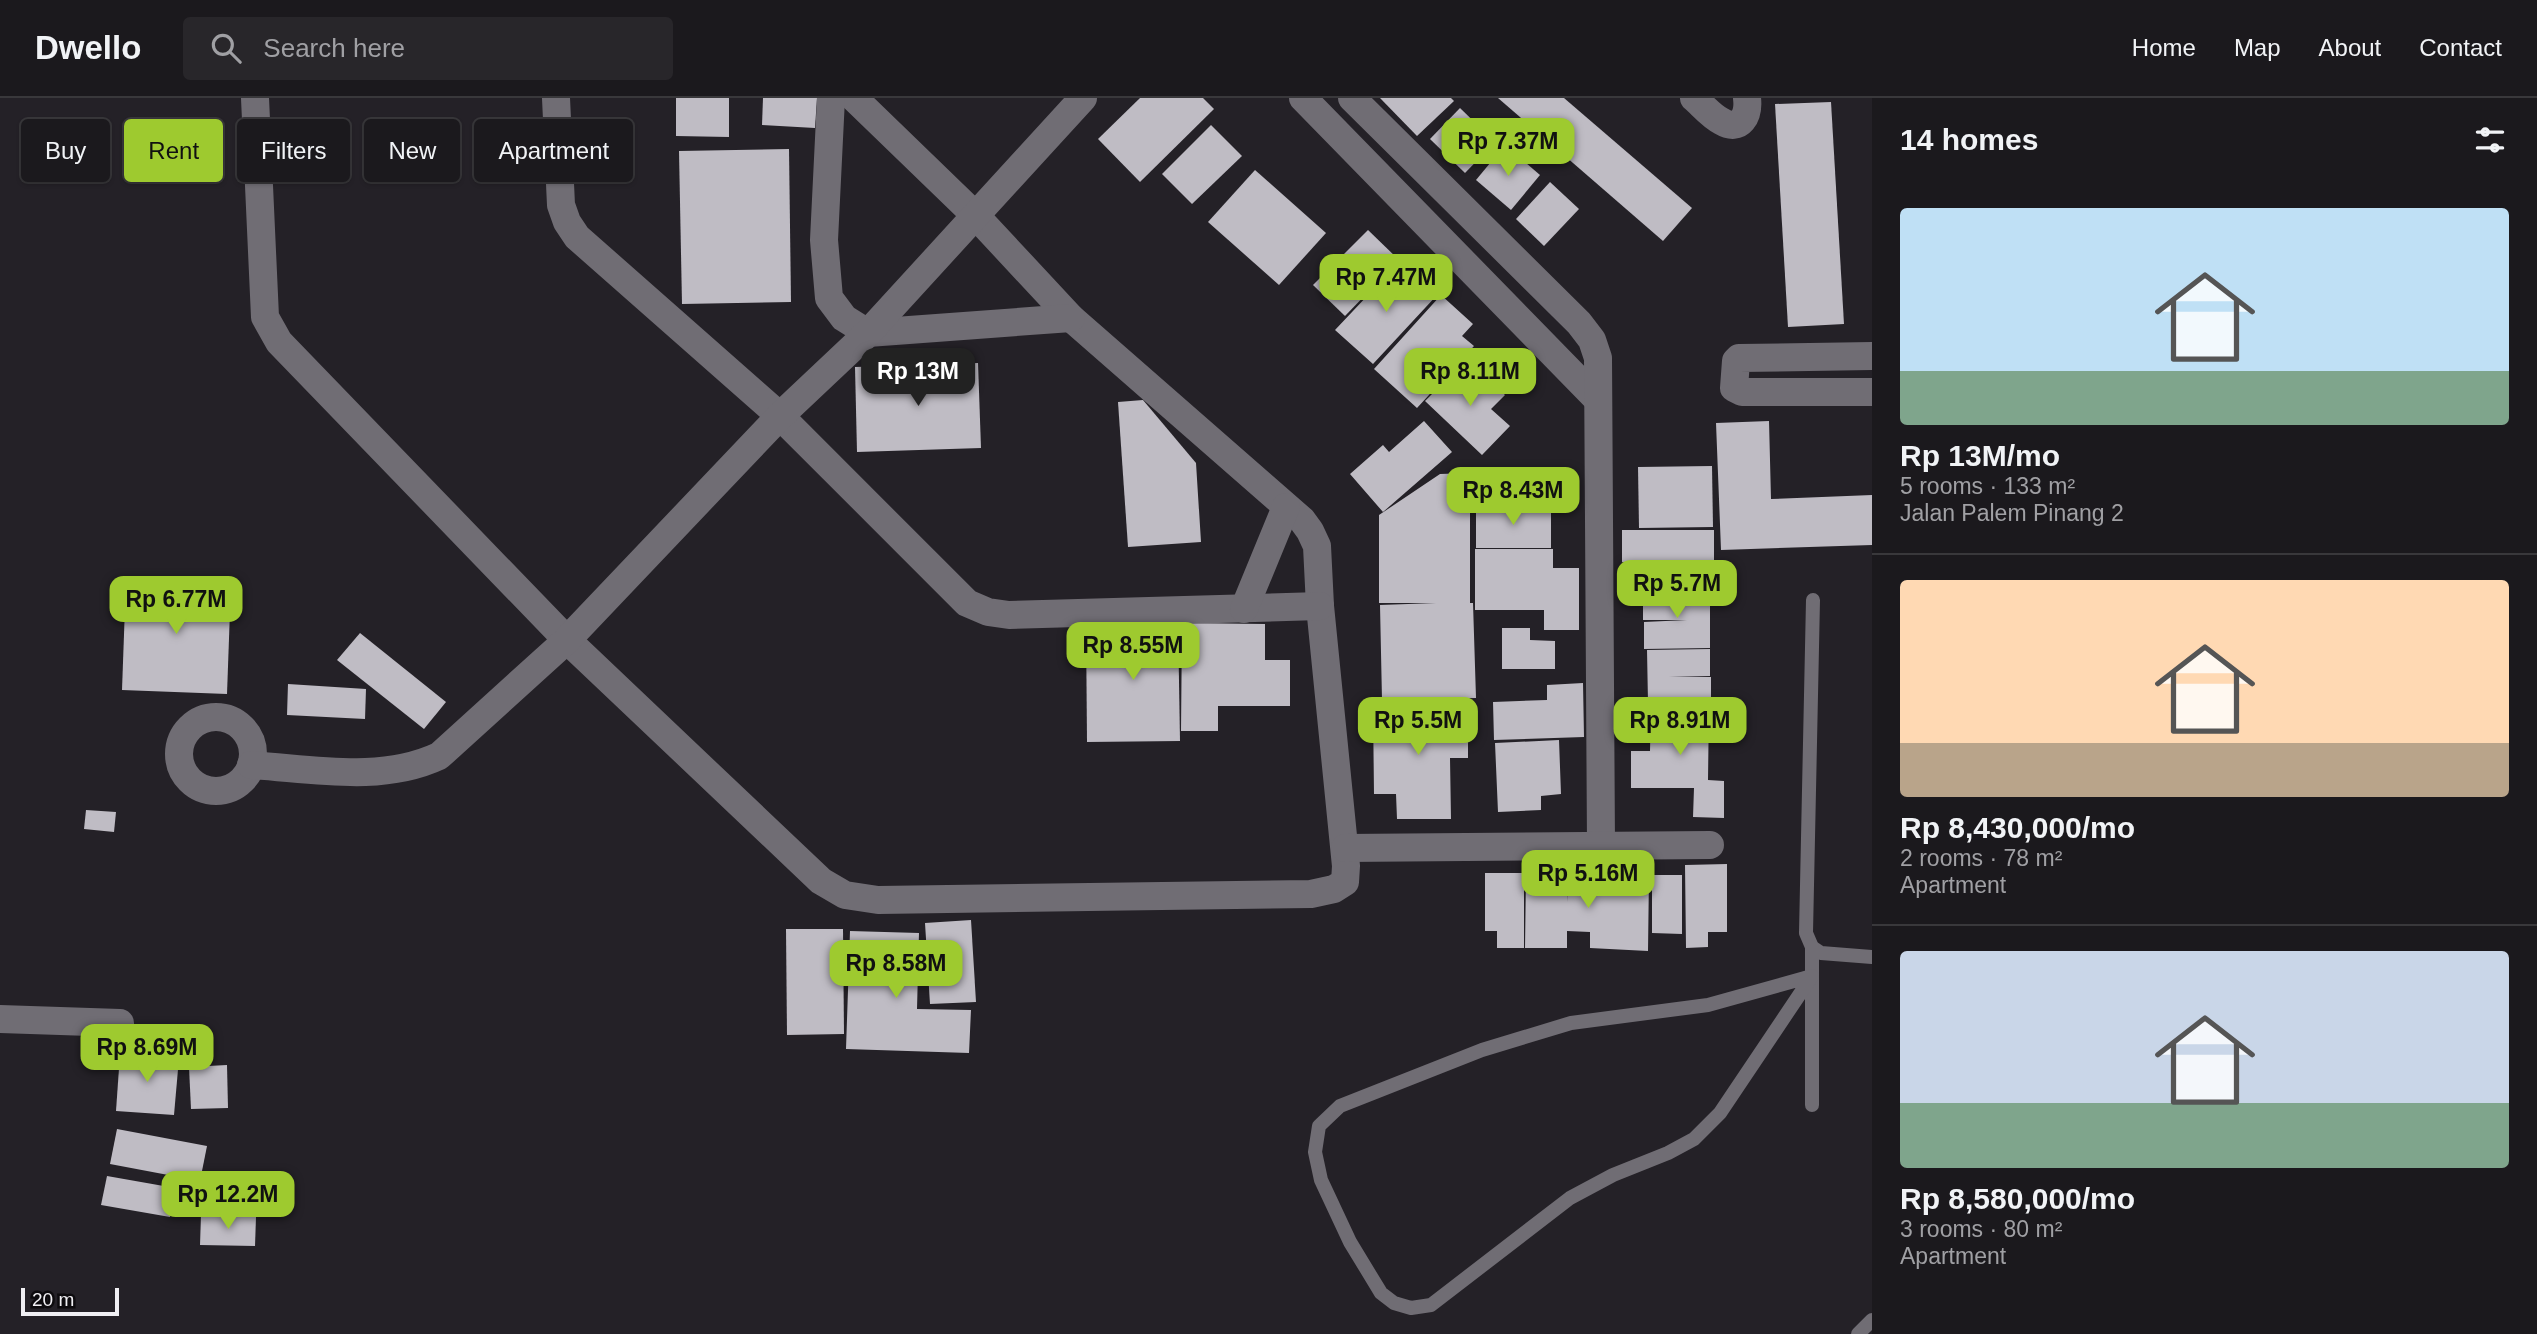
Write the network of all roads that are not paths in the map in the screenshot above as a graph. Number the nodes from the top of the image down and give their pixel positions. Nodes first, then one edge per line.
1 (255, 98) edge
2 (556, 98) edge
3 (831, 98) edge
4 (854, 98) edge
5 (1083, 98) edge
6 (1303, 98) edge
7 (1352, 98) edge
8 (1694, 98) edge
9 (1748, 98) edge
10 (976, 216) junction
11 (1070, 318) junction
12 (868, 333) junction
13 (1872, 356) edge
14 (1872, 392) edge
15 (1598, 400) junction
16 (780, 416) junction
17 (1286, 507) junction
18 (1813, 600) dead end
19 (1320, 606) junction
20 (1244, 609) junction
21 (567, 640) junction
22 (251, 765) dead end
23 (1710, 845) dead end
24 (1601, 846) junction
25 (1345, 848) junction
26 (1812, 947) junction
27 (1872, 957) edge
28 (1812, 976) junction
29 (0, 1019) edge
30 (120, 1023) dead end
31 (1812, 1105) dead end
32 (1872, 1320) edge
33 (1858, 1334) edge

1 - 21 street
2 - 16 street
3 - 12 street
4 - 10 street
5 - 10 street
6 - 15 street
7 - 15 street
8 - 9 street
10 - 11 street
10 - 12 street
11 - 12 street
11 - 17 street
12 - 16 street
13 - 14 street
15 - 24 street
16 - 20 street
16 - 21 street
17 - 19 street
17 - 20 street
18 - 26 lane
19 - 20 street
19 - 25 street
21 - 22 street
21 - 25 street
23 - 24 street
24 - 25 street
26 - 27 lane
26 - 28 lane
28 - 28 lane
28 - 31 lane
29 - 30 street
32 - 33 lane

